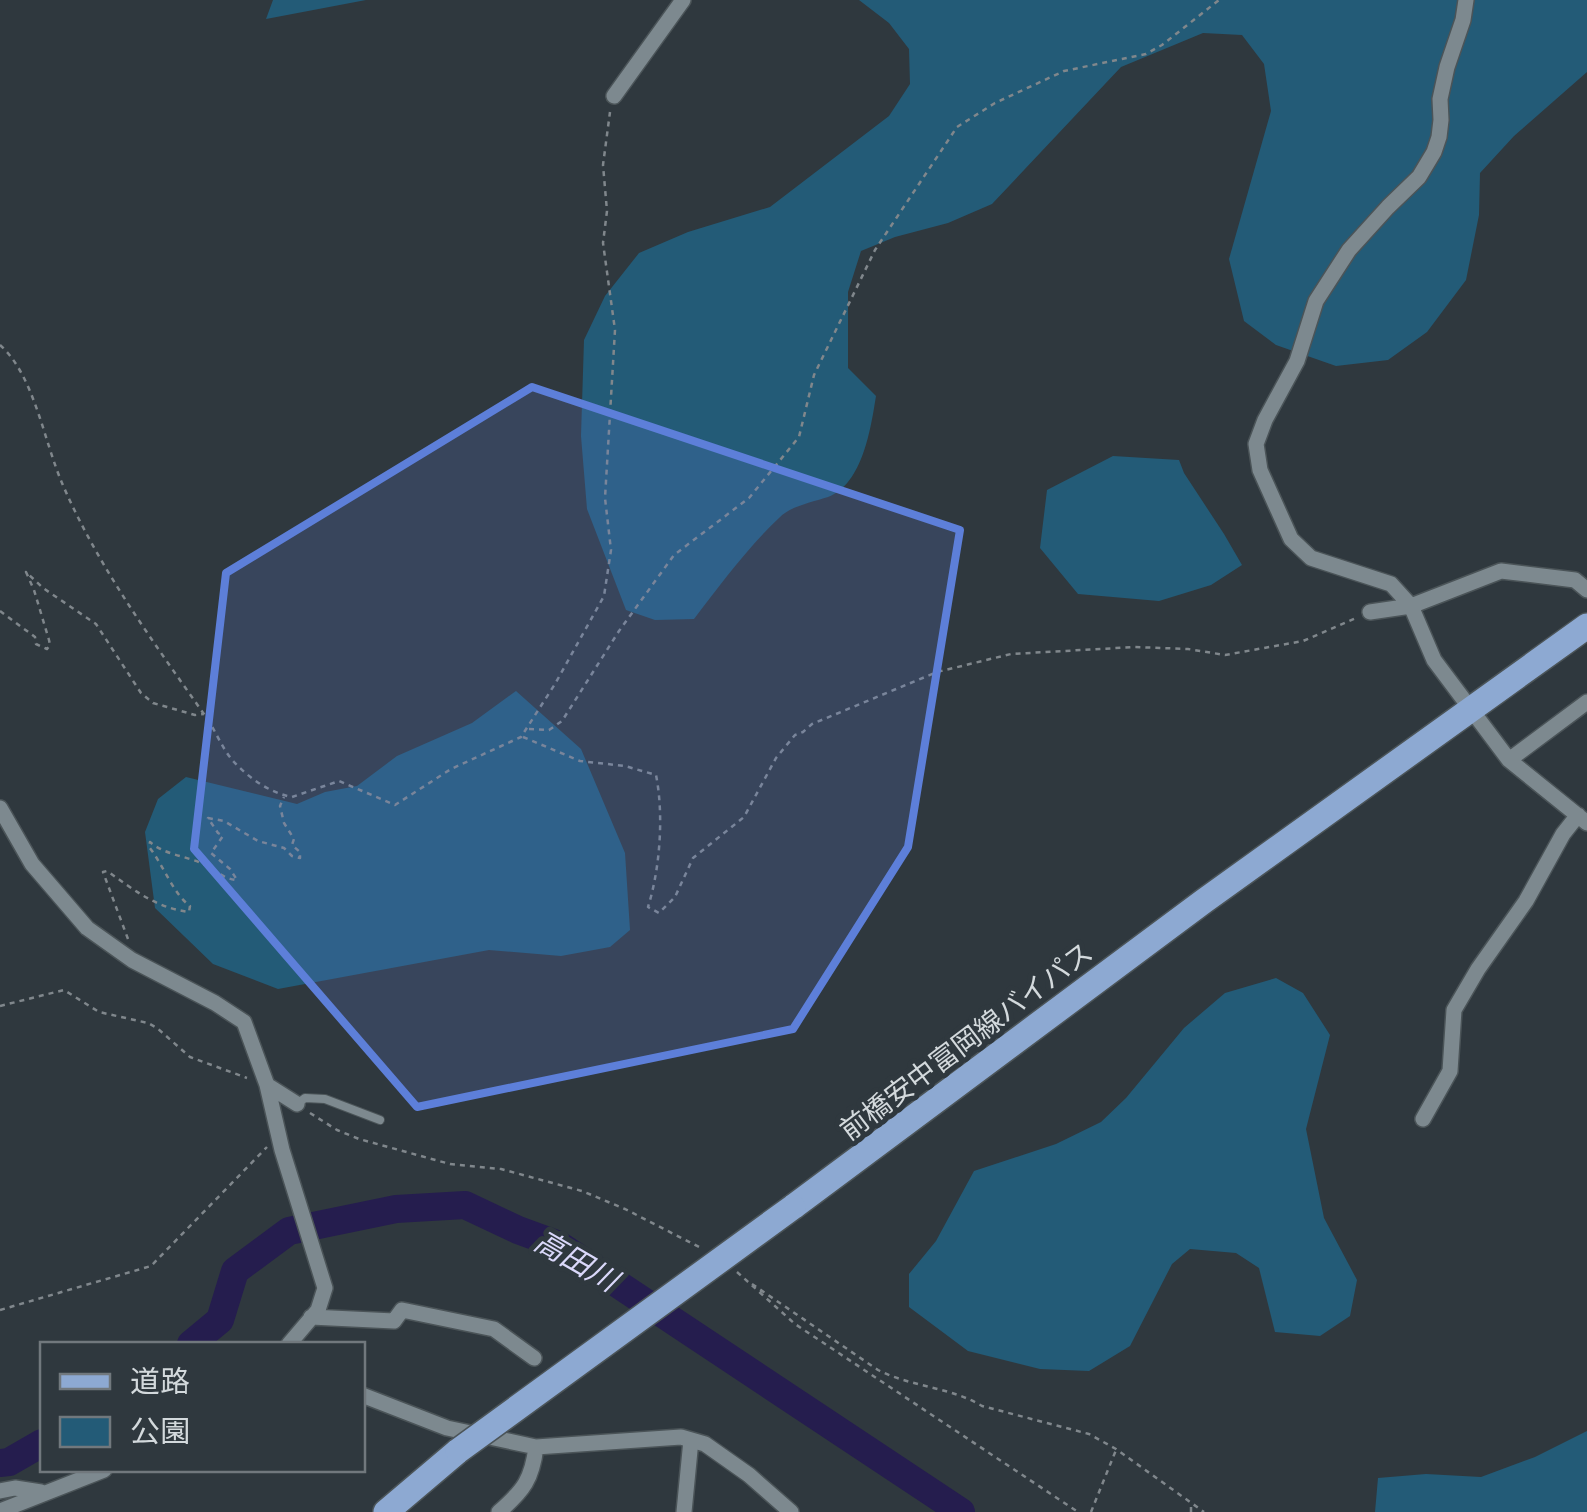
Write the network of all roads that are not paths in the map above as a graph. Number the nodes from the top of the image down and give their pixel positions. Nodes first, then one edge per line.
1 (682, 0) edge
2 (1466, 0) edge
3 (614, 96) road end
4 (1587, 590) edge
5 (1412, 606) junction
6 (1370, 612) road end
7 (1587, 626) edge
8 (1587, 702) edge
9 (1471, 709) junction
10 (1510, 760) junction
11 (0, 808) edge
12 (1583, 819) edge
13 (267, 1085) junction
14 (296, 1104) joint
15 (1423, 1119) dead end
16 (380, 1120) dead end
17 (311, 1318) junction
18 (291, 1342) edge
19 (534, 1358) dead end
20 (365, 1396) edge
21 (690, 1440) junction
22 (536, 1446) junction
23 (99, 1472) edge
24 (0, 1491) edge
25 (45, 1493) junction
26 (0, 1511) edge
27 (386, 1512) edge
28 (500, 1512) edge
29 (684, 1512) edge
30 (791, 1512) edge

1 - 3 street
2 - 5 street
4 - 5 street
5 - 6 street
5 - 9 street
7 - 9 main road, 前橋安中富岡線バイパス
8 - 10 street
9 - 10 street
9 - 27 main road, 前橋安中富岡線バイパス, bridge
10 - 12 street
11 - 13 street
12 - 15 street
13 - 14 street
13 - 17 street
14 - 16 lane
17 - 18 street
17 - 19 street
20 - 22 street
21 - 22 street
21 - 29 street
21 - 30 street
22 - 28 street
23 - 25 street
24 - 25 street
25 - 26 street

